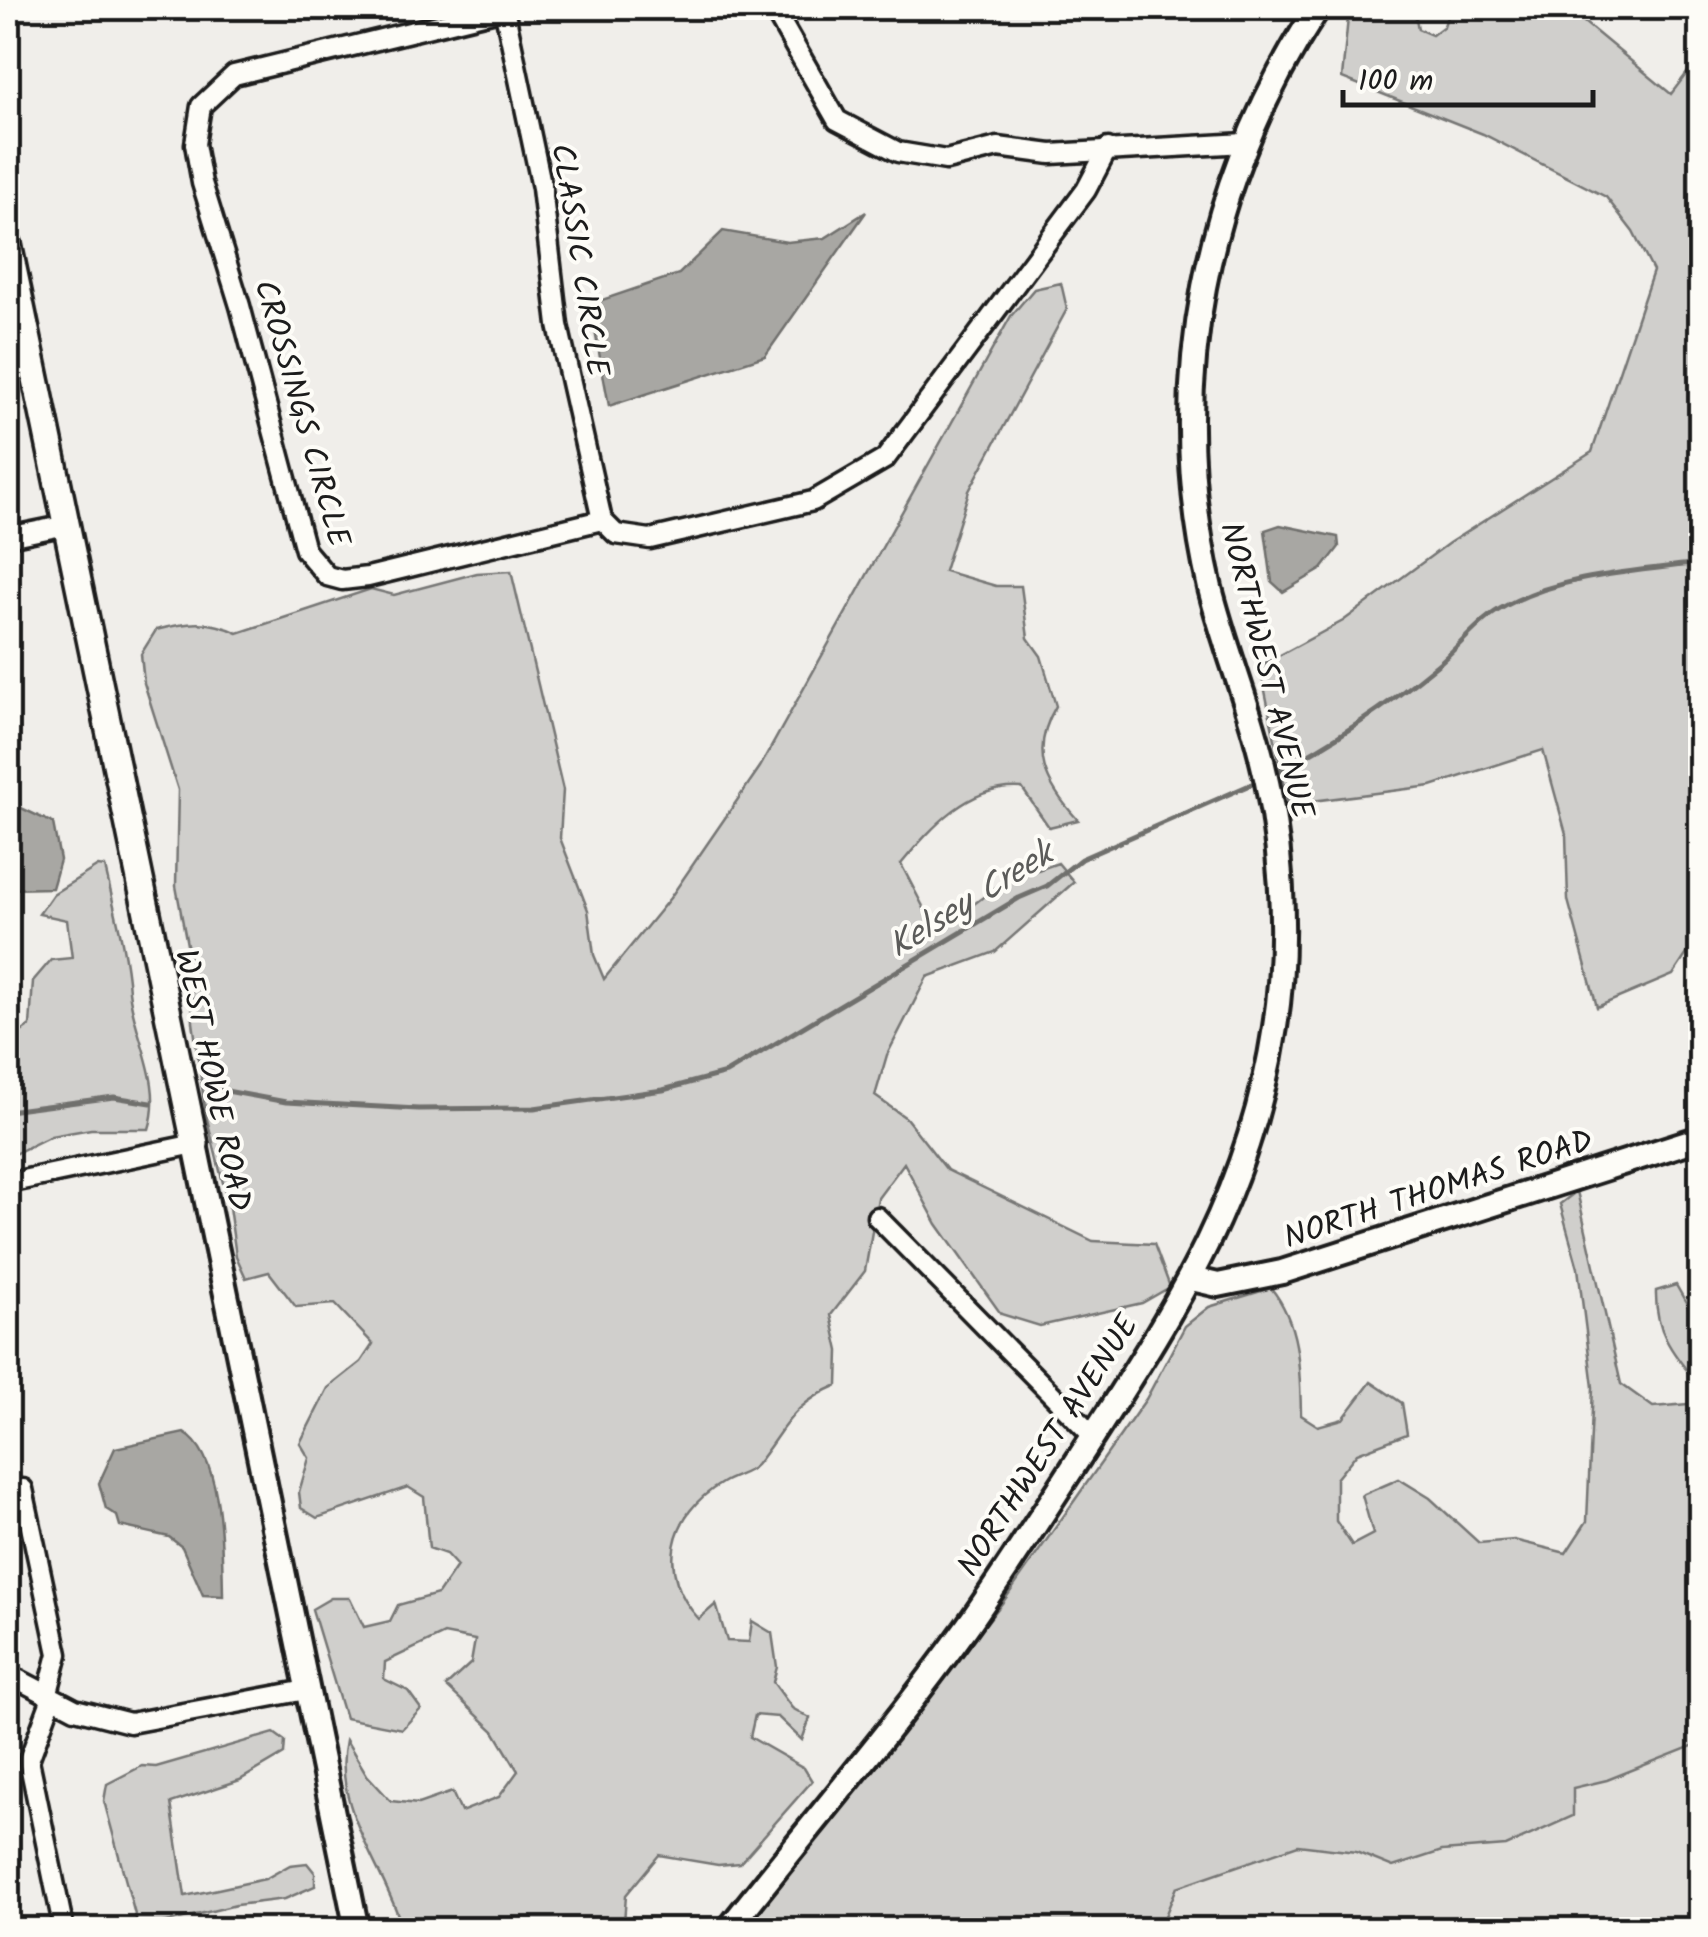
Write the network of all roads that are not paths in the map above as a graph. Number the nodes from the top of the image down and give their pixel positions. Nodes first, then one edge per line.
1 (506, 8) edge
2 (773, 8) edge
3 (1318, 8) edge
4 (1245, 143) junction
5 (1108, 148) junction
6 (8, 244) edge
7 (602, 520) junction
8 (68, 525) junction
9 (8, 537) edge
10 (1700, 1138) edge
11 (195, 1144) junction
12 (8, 1183) edge
13 (877, 1217) dead end
14 (1192, 1278) junction
15 (1093, 1436) junction
16 (23, 1489) dead end
17 (8, 1674) edge
18 (306, 1690) junction
19 (50, 1697) junction
20 (352, 1928) edge
21 (64, 1930) edge
22 (728, 1930) edge

1 - 7 street, CLASSIC CIRCLE
1 - 7 street, CROSSINGS CIRCLE
2 - 5 street
3 - 4 street, NORTHWEST AVENUE
4 - 5 street
4 - 14 street, NORTHWEST AVENUE
5 - 7 street
6 - 8 main road, WEST HOWE ROAD
8 - 9 street
8 - 11 main road, WEST HOWE ROAD
10 - 14 street, NORTH THOMAS ROAD
11 - 12 street
11 - 18 street, WEST HOWE ROAD
13 - 15 street
14 - 15 street, NORTHWEST AVENUE
15 - 22 street, NORTHWEST AVENUE
16 - 19 street
17 - 19 street
18 - 19 street
18 - 20 street, WEST HOWE ROAD
19 - 21 street

